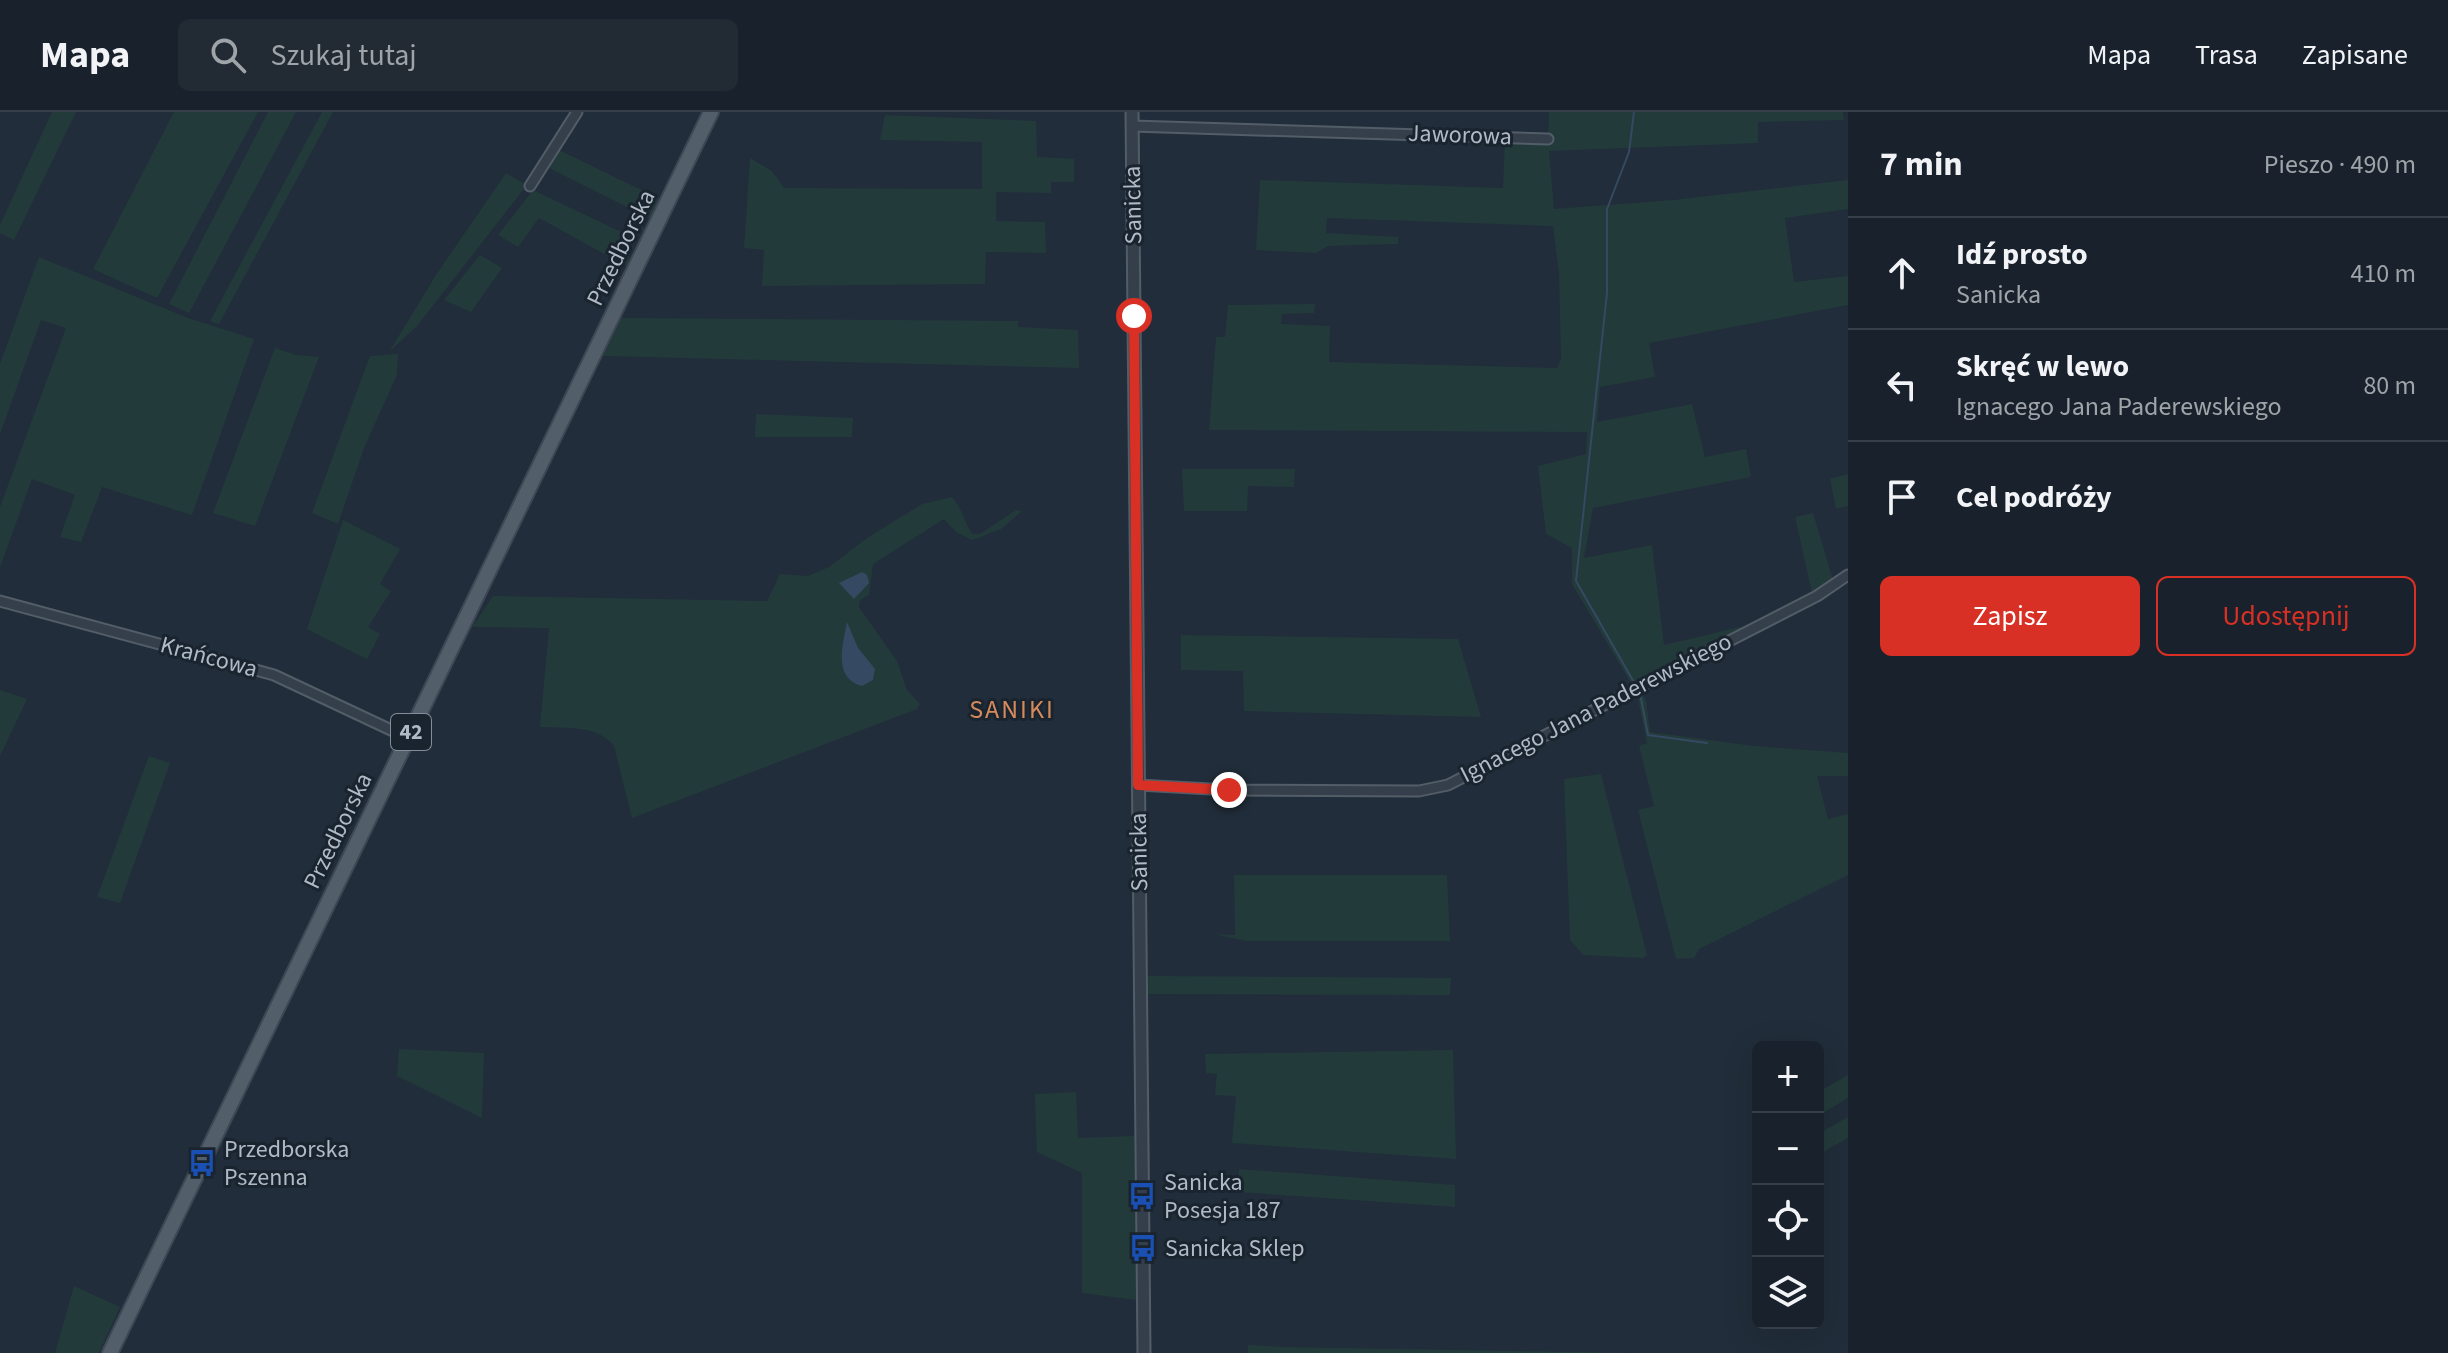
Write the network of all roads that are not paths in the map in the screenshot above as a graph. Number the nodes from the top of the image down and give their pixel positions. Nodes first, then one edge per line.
1 (577, 112) edge
2 (711, 112) edge
3 (1132, 112) edge
4 (1132, 126) junction
5 (1548, 139) dead end
6 (530, 186) dead end
7 (1848, 575) edge
8 (0, 601) edge
9 (408, 738) junction
10 (1138, 785) junction
11 (110, 1353) edge
12 (1144, 1353) edge

1 - 6 street
2 - 9 main road, Przedborska / 42
3 - 4 street, Sanicka
4 - 5 street, Jaworowa
4 - 10 street, Sanicka
7 - 10 street, Ignacego Jana Paderewskiego
8 - 9 street, Krańcowa
9 - 11 main road, Przedborska / 42
10 - 12 street, Sanicka

